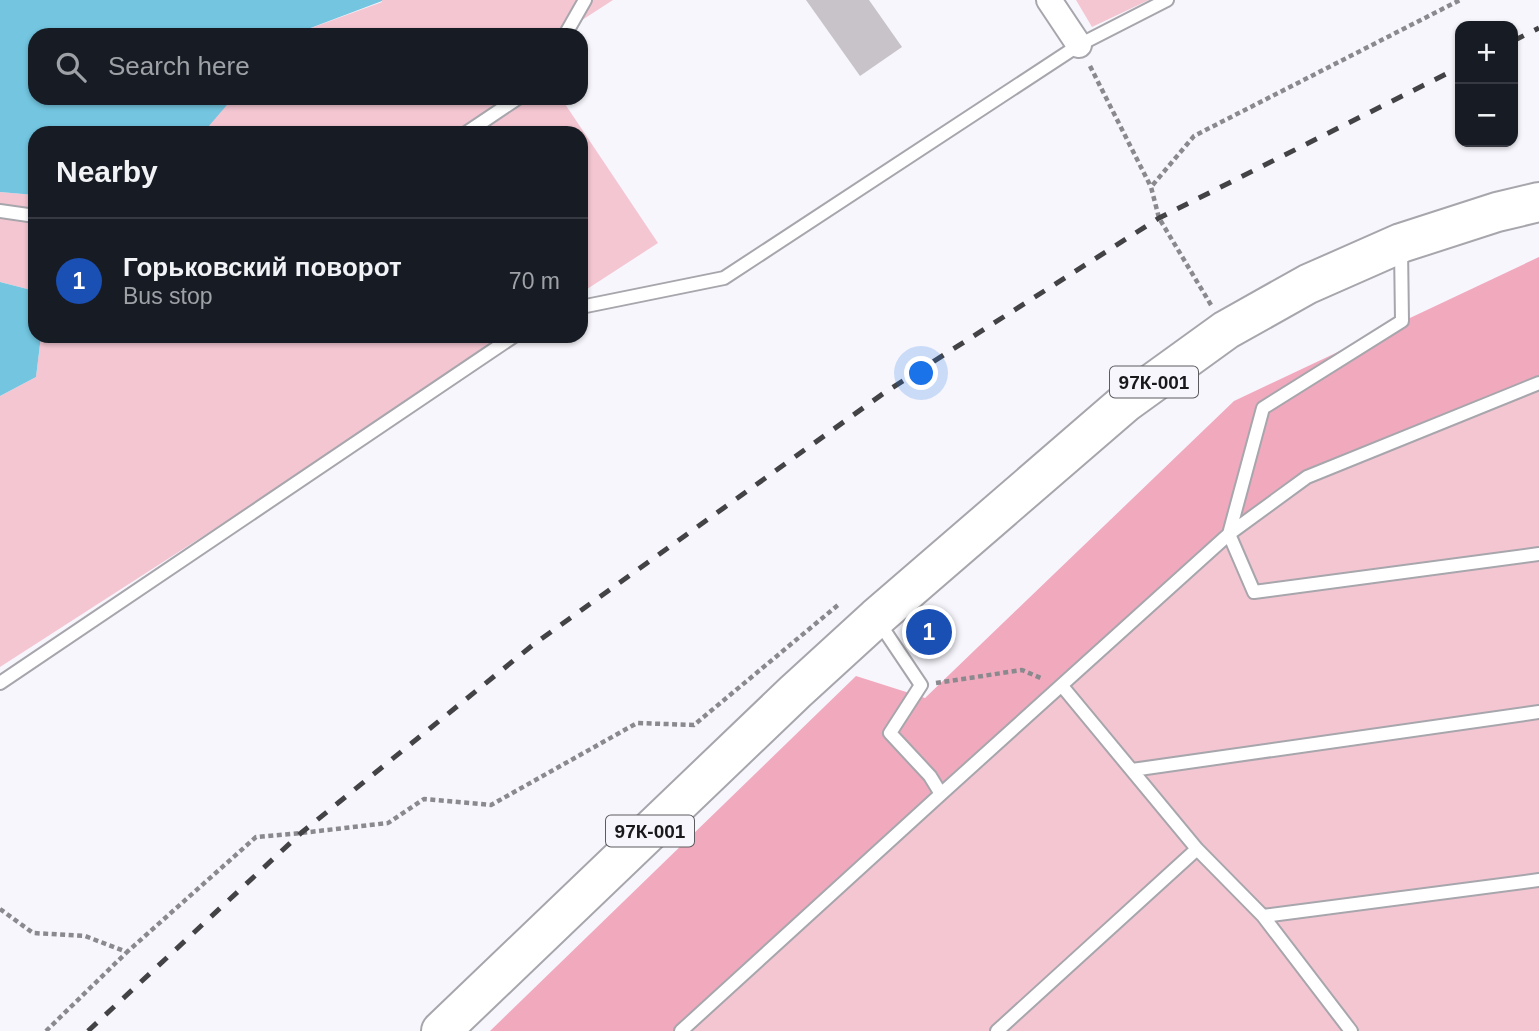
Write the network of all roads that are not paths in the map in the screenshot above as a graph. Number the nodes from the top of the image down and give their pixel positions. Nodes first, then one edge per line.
1 (585, 0) edge
2 (1049, 0) edge
3 (1167, 0) edge
4 (569, 28) edge
5 (1079, 45) junction
6 (508, 105) edge
7 (476, 126) edge
8 (1539, 202) edge
9 (0, 211) edge
10 (28, 215) edge
11 (1401, 243) junction
12 (588, 306) edge
13 (503, 343) edge
14 (1539, 383) edge
15 (1229, 534) junction
16 (1539, 554) edge
17 (876, 618) junction
18 (0, 683) edge
19 (1062, 686) junction
20 (1539, 712) edge
21 (1132, 770) junction
22 (941, 794) junction
23 (1198, 849) junction
24 (1539, 880) edge
25 (1263, 916) junction
26 (441, 1031) edge
27 (681, 1031) edge
28 (997, 1031) edge
29 (1351, 1031) edge

1 - 4 lane
2 - 5 street
3 - 5 lane
5 - 12 lane
6 - 7 lane
8 - 11 main road, 97К-001
9 - 10 lane
11 - 15 lane
11 - 17 main road, 97К-001
13 - 18 lane
14 - 15 lane
15 - 16 lane
15 - 19 lane
17 - 22 lane
17 - 26 main road, 97К-001
19 - 21 lane
19 - 22 lane
20 - 21 lane
21 - 23 lane
22 - 27 lane
23 - 25 lane
23 - 28 lane
24 - 25 lane
25 - 29 lane

